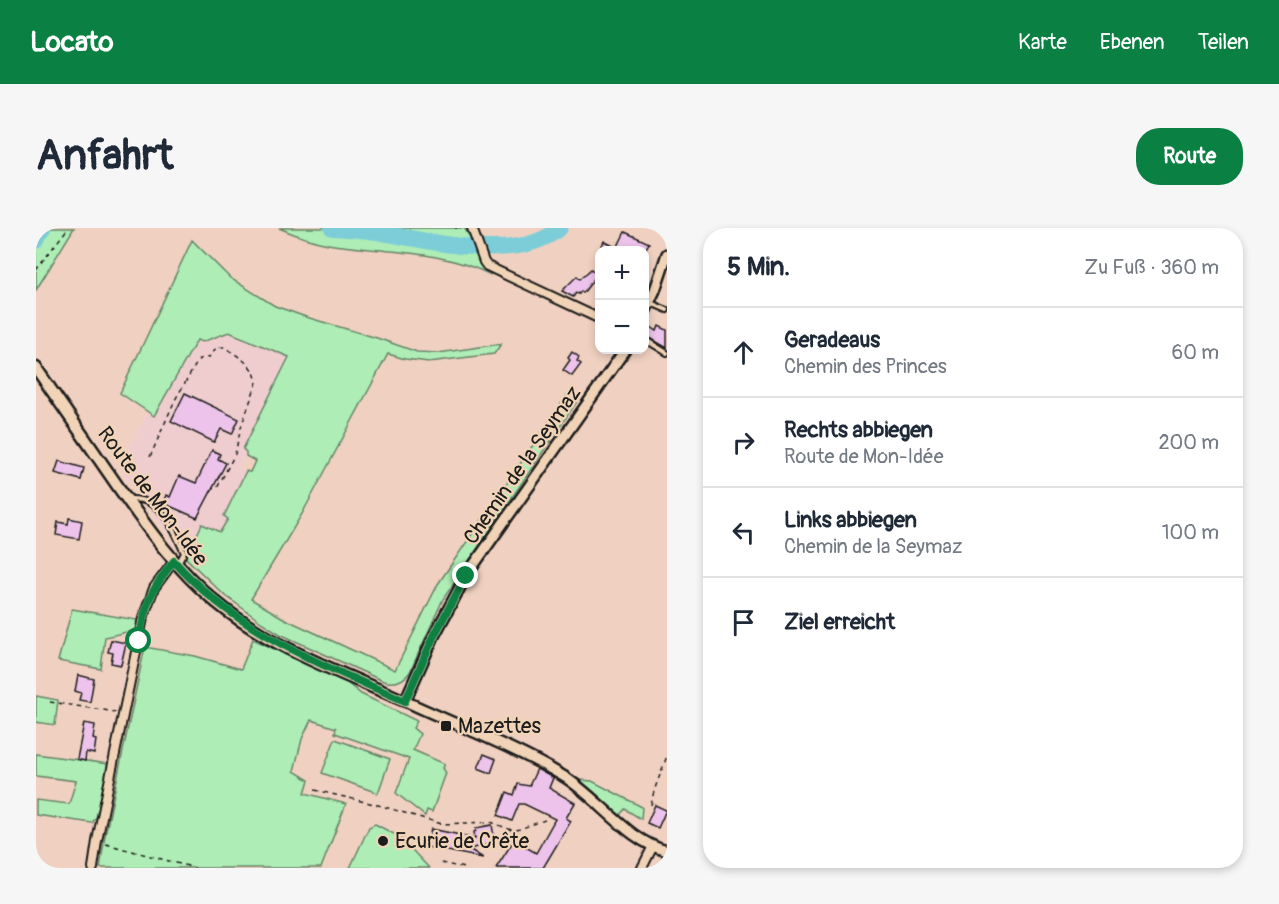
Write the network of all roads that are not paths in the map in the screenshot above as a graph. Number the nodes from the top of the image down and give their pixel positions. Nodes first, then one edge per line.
1 (472, 228) edge
2 (666, 261) edge
3 (651, 302) junction
4 (649, 306) edge
5 (667, 310) edge
6 (595, 317) edge
7 (649, 342) edge
8 (667, 353) edge
9 (622, 354) edge
10 (36, 368) edge
11 (128, 500) junction
12 (176, 563) junction
13 (405, 701) junction
14 (653, 846) junction
15 (667, 851) edge
16 (93, 868) edge
17 (642, 868) edge

1 - 6 street
2 - 3 street
3 - 4 street
3 - 5 lane
7 - 8 lane
9 - 13 street, Chemin de la Seymaz
10 - 11 main road, Route de Mon-Idée
11 - 12 main road, Route de Mon-Idée
11 - 12 lane
12 - 13 main road, Route de Mon-Idée
12 - 16 street
13 - 14 street, Route de Mon-Idée
14 - 15 street, Route de Mon-Idée
14 - 17 street

